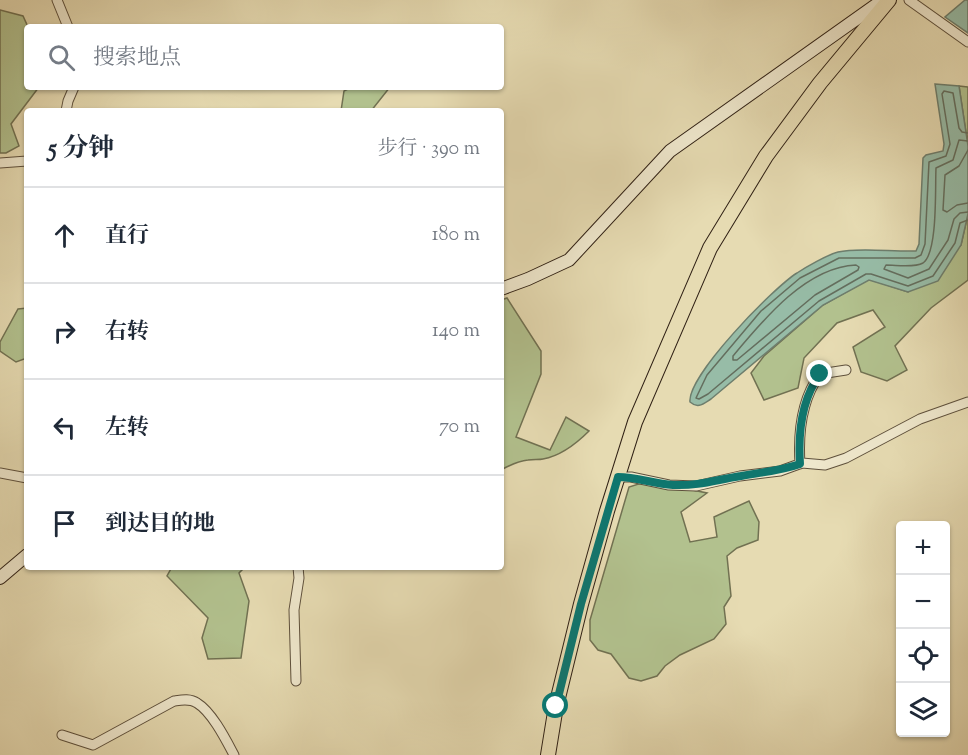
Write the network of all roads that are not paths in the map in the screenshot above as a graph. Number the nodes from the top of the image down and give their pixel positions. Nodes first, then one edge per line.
1 (57, 0) edge
2 (883, 0) edge
3 (889, 0) edge
4 (909, 0) edge
5 (67, 24) edge
6 (968, 42) edge
7 (73, 90) edge
8 (67, 108) edge
9 (24, 161) edge
10 (0, 164) edge
11 (504, 288) edge
12 (846, 370) dead end
13 (968, 402) edge
14 (800, 464) junction
15 (0, 473) edge
16 (24, 477) edge
17 (618, 477) junction
18 (24, 558) edge
19 (298, 570) edge
20 (0, 578) edge
21 (296, 681) dead end
22 (62, 735) dead end
23 (234, 755) edge
24 (548, 755) edge

1 - 5 street
2 - 11 street
3 - 17 main road
4 - 6 street
7 - 8 street
9 - 10 street
12 - 14 street
13 - 14 street
14 - 17 street
15 - 16 street
17 - 24 main road
18 - 20 street
19 - 21 street
22 - 23 street

